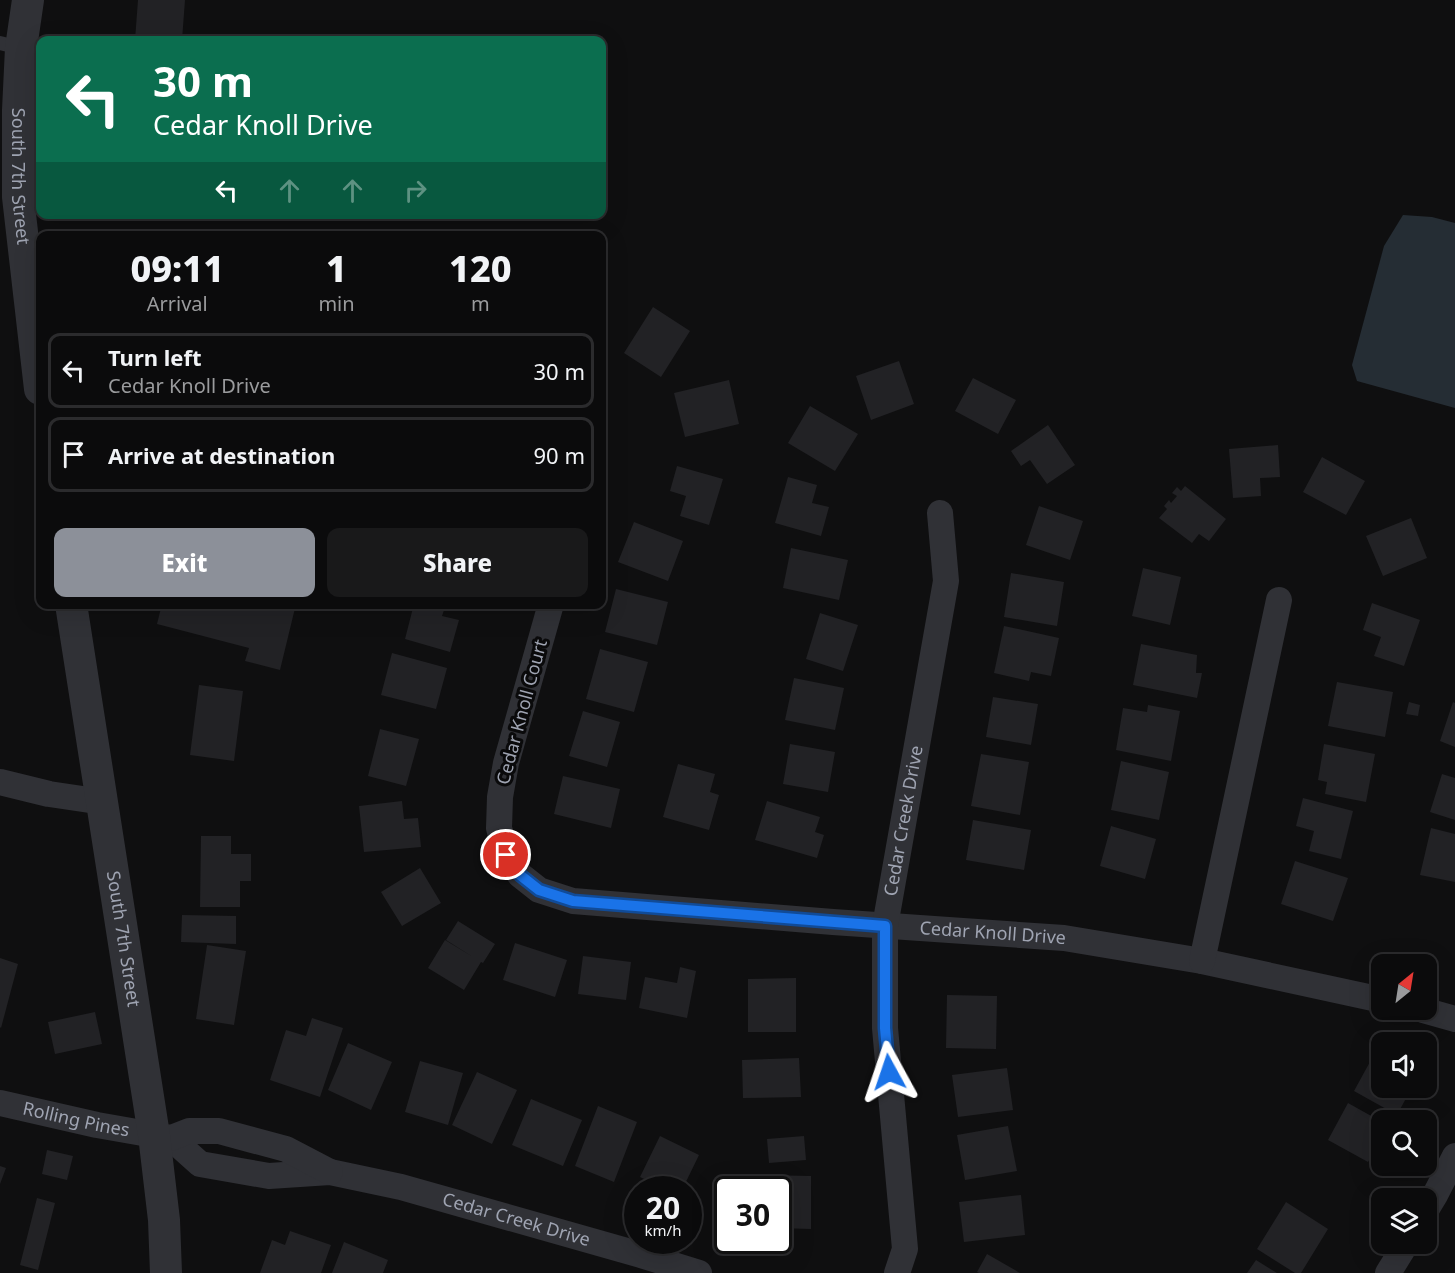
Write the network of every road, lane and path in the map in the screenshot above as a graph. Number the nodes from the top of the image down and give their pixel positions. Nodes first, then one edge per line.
1 (28, 0) edge
2 (10, 45) edge
3 (36, 354) edge
4 (940, 513) dead end
5 (1279, 600) dead end
6 (72, 609) edge
7 (550, 609) edge
8 (0, 782) edge
9 (103, 802) junction
10 (506, 855) joint
11 (885, 926) junction
12 (1202, 961) junction
13 (1371, 998) edge
14 (1437, 1014) edge
15 (1455, 1019) edge
16 (0, 1103) edge
17 (162, 1137) junction
18 (1455, 1155) edge
19 (330, 1172) junction
20 (1437, 1192) edge
21 (1400, 1254) edge
22 (166, 1273) edge
23 (699, 1273) edge
24 (897, 1273) edge
25 (1388, 1273) edge

1 - 2 street, South 7th Street
2 - 3 street, South 7th Street
4 - 11 street, Cedar Creek Drive
5 - 12 street
6 - 9 street, South 7th Street
7 - 10 street, Cedar Knoll Court
8 - 9 street
9 - 17 street, South 7th Street
10 - 11 street, Cedar Knoll Drive
11 - 12 street, Cedar Knoll Drive
11 - 24 street, Cedar Creek Drive
12 - 13 street, Cedar Knoll Drive
14 - 15 street
16 - 17 street, Rolling Pines
17 - 19 street, Cedar Creek Drive
17 - 19 street, Cedar Creek Drive
17 - 22 street, South 7th Street
18 - 20 street
19 - 23 street, Cedar Creek Drive
21 - 25 street

